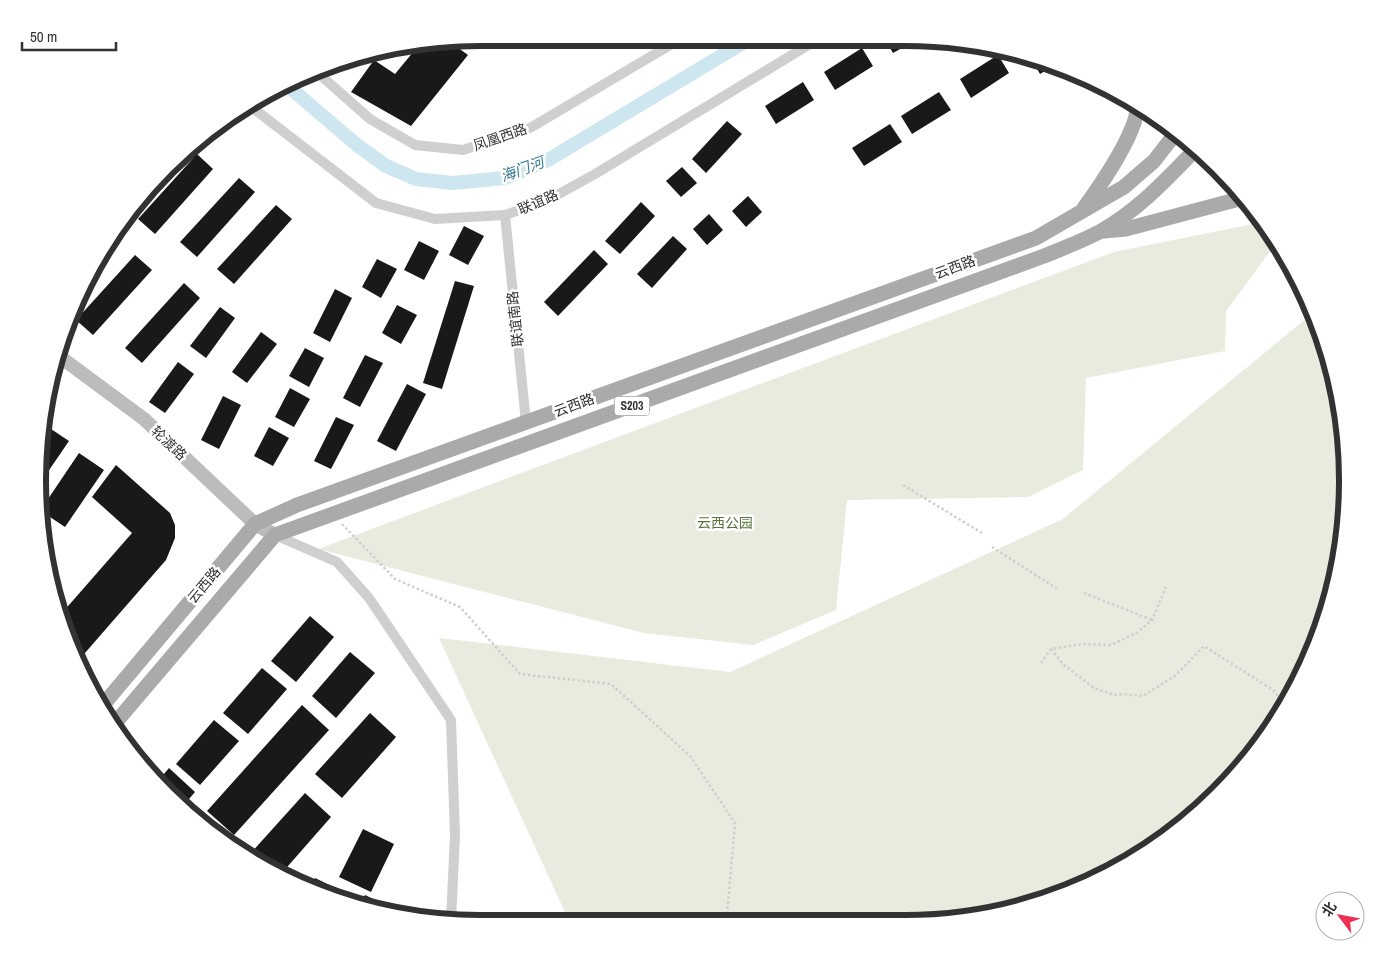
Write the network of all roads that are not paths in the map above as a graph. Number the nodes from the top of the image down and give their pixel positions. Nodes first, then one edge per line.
1 (668, 46) edge
2 (807, 46) edge
3 (321, 76) edge
4 (255, 109) edge
5 (1136, 113) edge
6 (1171, 138) edge
7 (1191, 154) edge
8 (1236, 200) edge
9 (1081, 212) junction
10 (505, 215) junction
11 (1100, 232) junction
12 (64, 359) edge
13 (526, 422) junction
14 (255, 524) junction
15 (275, 535) junction
16 (106, 701) edge
17 (118, 720) edge
18 (451, 914) edge

1 - 3 street, 凤凰西路
2 - 10 street, 联谊路
4 - 10 street, 联谊路
5 - 9 main road
6 - 9 main road, 云西路 / S203
7 - 11 main road, 云西路 / S203
8 - 11 main road, 云西路
9 - 13 main road, 云西路 / S203
10 - 13 street, 联谊南路
11 - 15 main road, 云西路 / S203
12 - 14 main road, 轮渡路
13 - 14 main road, 云西路 / S203
14 - 15 main road, 轮渡路
14 - 16 main road, 云西路 / S203
15 - 17 main road, 云西路 / S203
15 - 18 street

